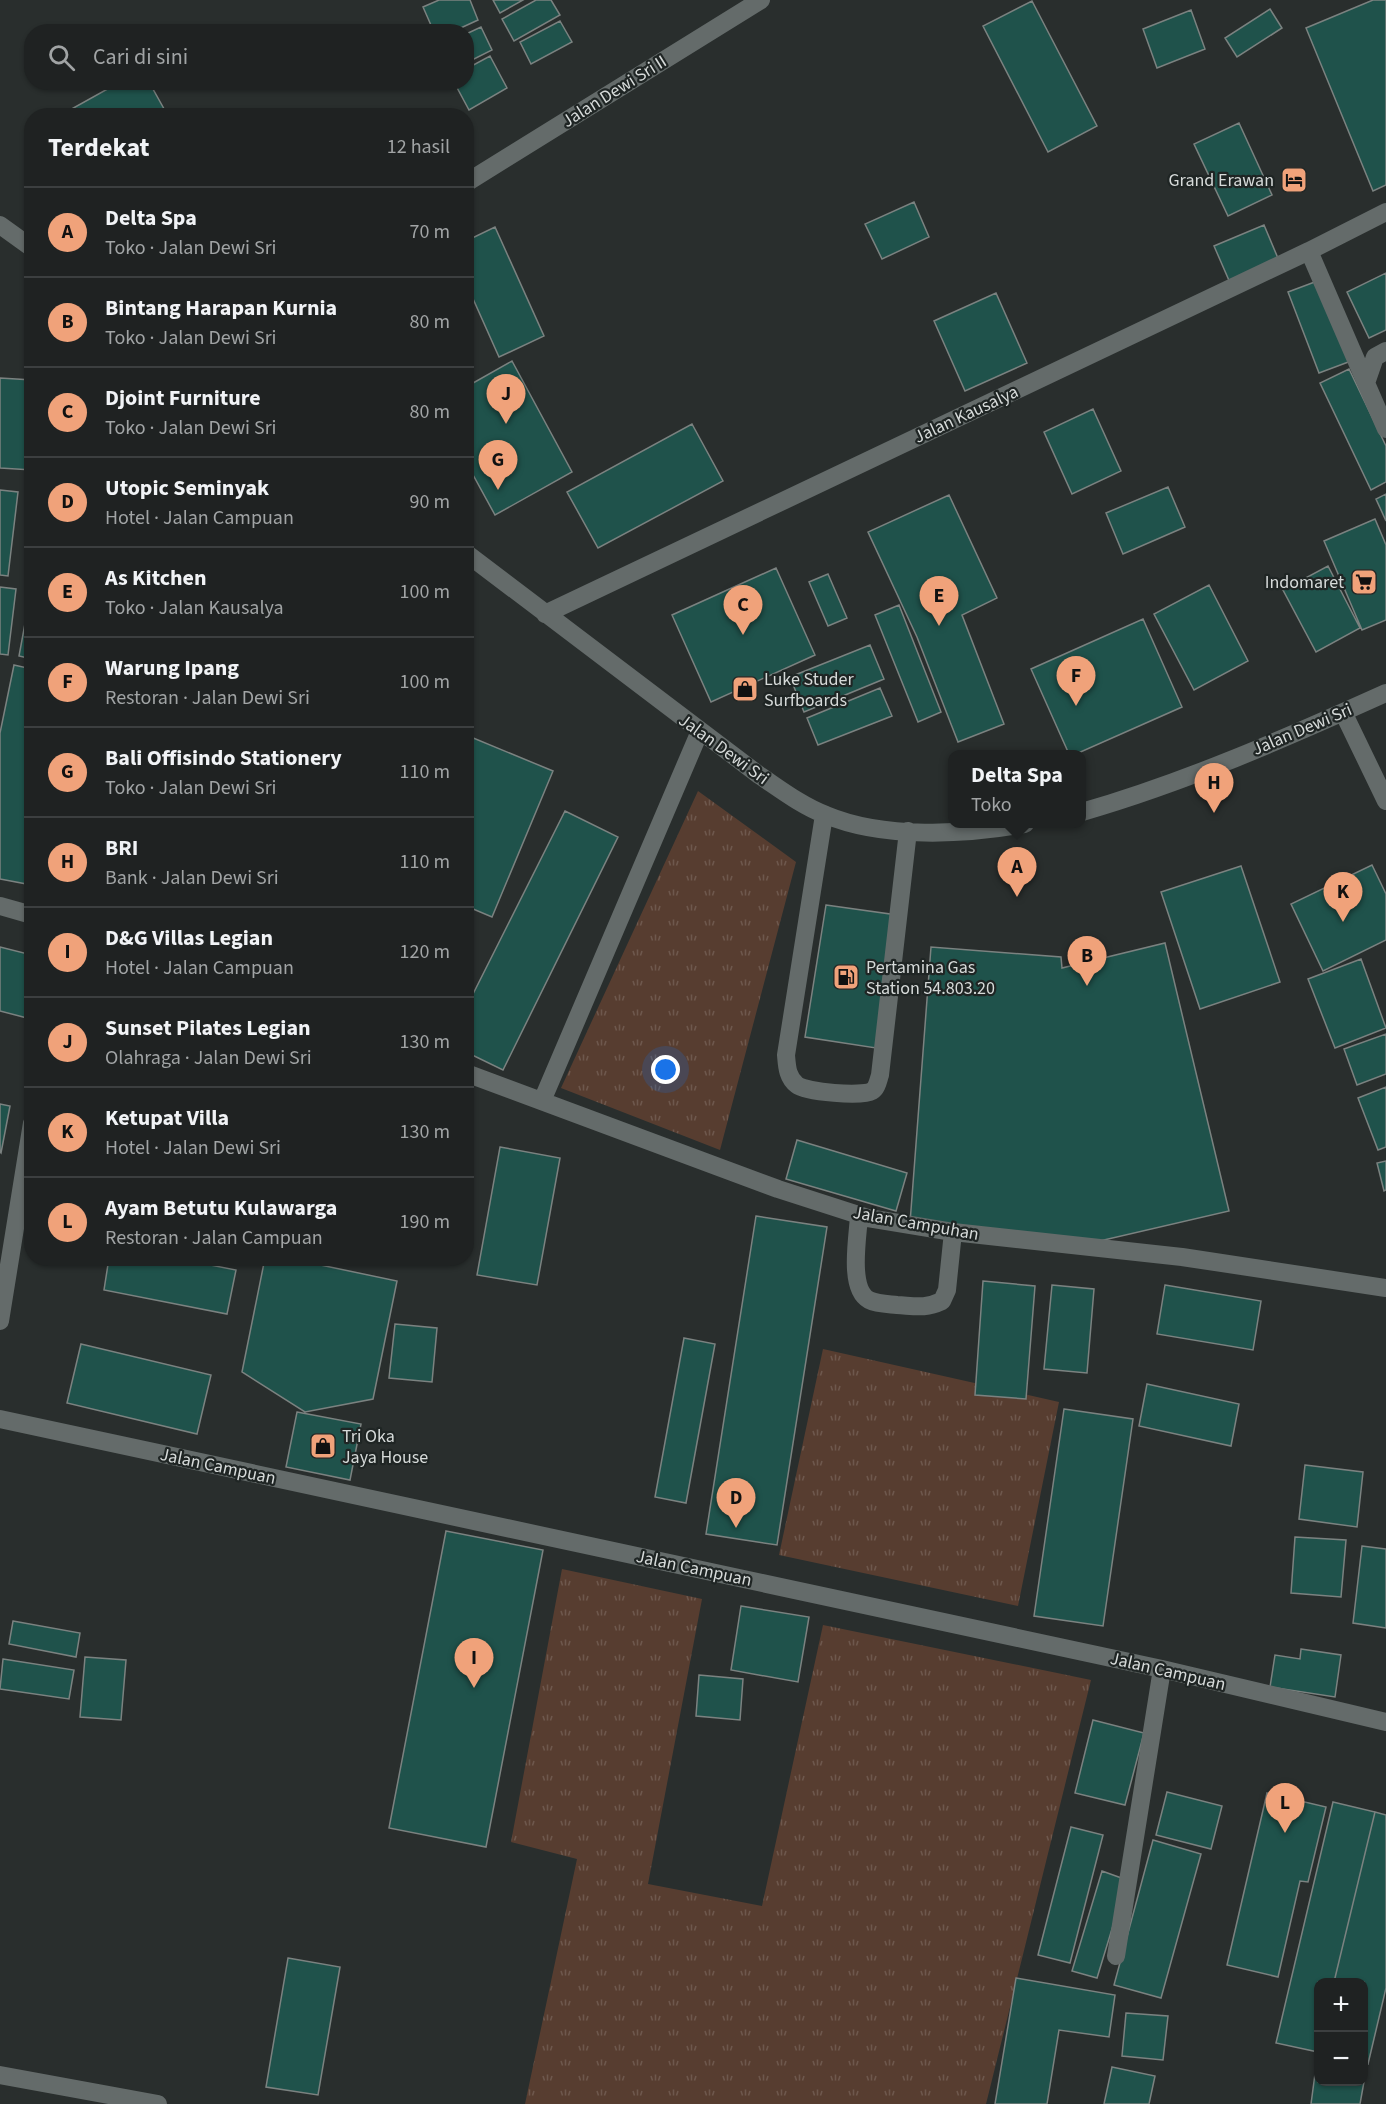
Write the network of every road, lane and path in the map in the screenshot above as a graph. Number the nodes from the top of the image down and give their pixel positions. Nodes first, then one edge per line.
1 (761, 0) edge
2 (474, 178) edge
3 (1386, 212) edge
4 (0, 225) edge
5 (24, 242) edge
6 (1309, 251) junction
7 (1386, 351) edge
8 (1366, 383) junction
9 (1386, 429) edge
10 (474, 559) edge
11 (545, 614) junction
12 (1386, 693) edge
13 (1343, 712) junction
14 (700, 731) junction
15 (1386, 801) edge
16 (1086, 811) edge
17 (824, 815) junction
18 (989, 828) edge
19 (908, 831) junction
20 (0, 906) edge
21 (24, 913) edge
22 (474, 1076) edge
23 (542, 1101) junction
24 (24, 1172) edge
25 (859, 1216) junction
26 (953, 1232) junction
27 (1386, 1288) edge
28 (0, 1321) edge
29 (0, 1419) edge
30 (1162, 1669) junction
31 (1386, 1722) edge
32 (1116, 1956) dead end
33 (0, 2075) edge
34 (158, 2104) edge

1 - 2 street, Jalan Dewi Sri II
3 - 6 street, Jalan Kausalya
4 - 5 street
6 - 8 street
6 - 11 street, Jalan Kausalya
7 - 8 street
8 - 9 street
10 - 11 street, Jalan Dewi Sri
11 - 14 street, Jalan Dewi Sri
12 - 13 street, Jalan Dewi Sri
13 - 15 street
13 - 16 street, Jalan Dewi Sri
14 - 17 street, Jalan Dewi Sri
14 - 23 street
17 - 19 street, Jalan Dewi Sri
17 - 19 street
18 - 19 street, Jalan Dewi Sri
20 - 21 street
22 - 23 street, Jalan Campuhan
23 - 25 street, Jalan Campuhan
24 - 28 street
25 - 26 street, Jalan Campuhan
25 - 26 street
26 - 27 street, Jalan Campuhan
29 - 30 street, Jalan Campuan
30 - 31 street, Jalan Campuan
30 - 32 street
33 - 34 street

